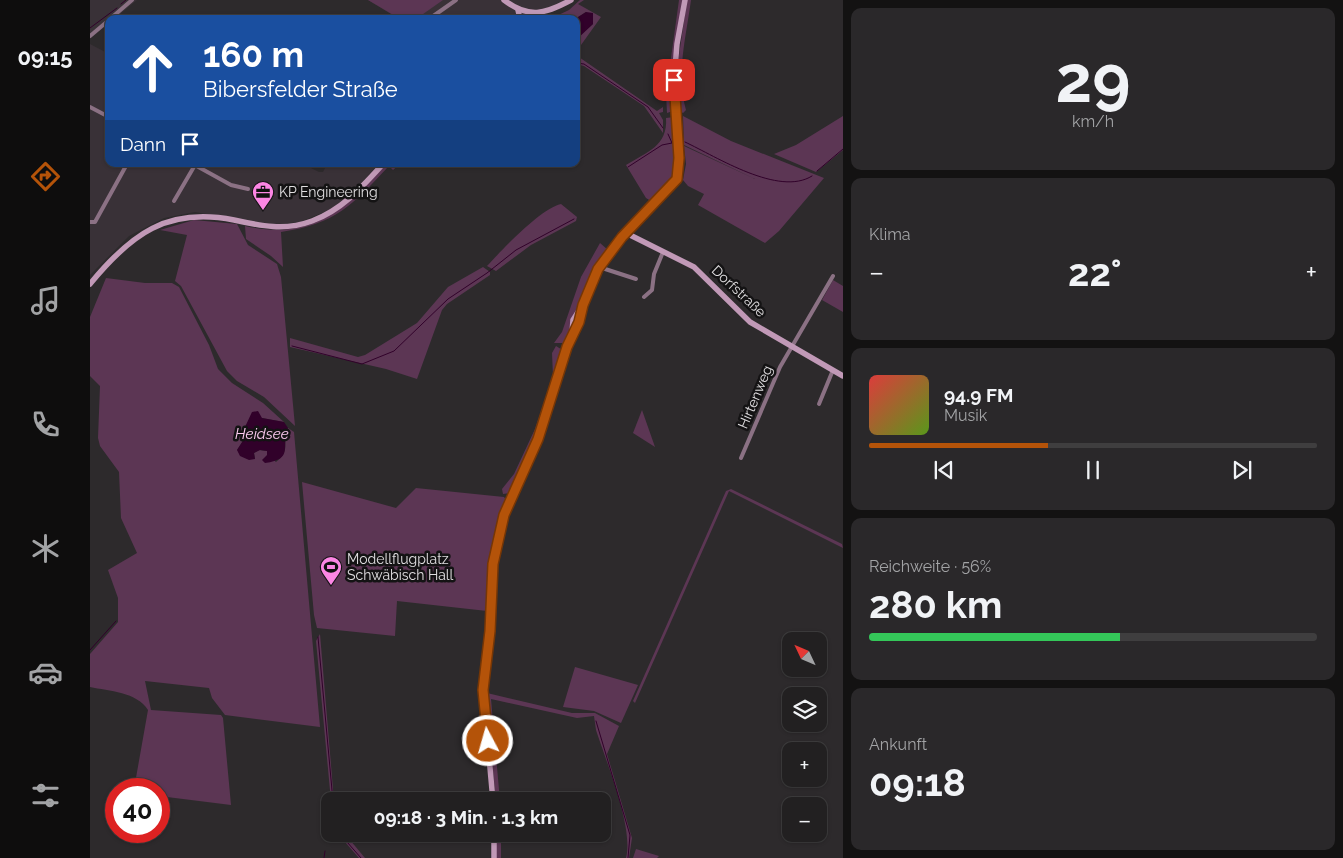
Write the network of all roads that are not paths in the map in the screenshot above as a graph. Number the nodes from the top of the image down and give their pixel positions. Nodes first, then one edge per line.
1 (132, 0) edge
2 (456, 0) edge
3 (504, 0) edge
4 (570, 0) edge
5 (685, 0) edge
6 (518, 10) junction
7 (546, 11) junction
8 (528, 14) edge
9 (114, 15) edge
10 (435, 15) edge
11 (519, 15) edge
12 (541, 15) edge
13 (105, 23) edge
14 (90, 36) edge
15 (90, 107) edge
16 (105, 115) edge
17 (125, 167) edge
18 (192, 167) edge
19 (199, 167) edge
20 (380, 167) edge
21 (248, 189) dead end
22 (174, 201) dead end
23 (90, 222) edge
24 (626, 233) junction
25 (663, 252) junction
26 (599, 267) junction
27 (833, 276) dead end
28 (636, 279) dead end
29 (90, 284) edge
30 (644, 298) dead end
31 (793, 346) junction
32 (833, 370) junction
33 (843, 376) edge
34 (819, 404) dead end
35 (741, 458) dead end
36 (492, 792) edge
37 (494, 842) edge
38 (494, 858) edge

1 - 9 street
2 - 10 street
3 - 6 street
4 - 7 street
5 - 24 street
6 - 8 street
6 - 11 street
7 - 8 street
7 - 12 street
13 - 14 street
15 - 16 street
17 - 23 street
18 - 22 street
19 - 21 street
20 - 29 street
24 - 25 street, Dorfstraße
24 - 26 street
25 - 30 street
25 - 31 street, Dorfstraße
26 - 28 street
26 - 36 street
27 - 31 street, Hirtenweg
31 - 32 street, Dorfstraße
31 - 35 street, Hirtenweg
32 - 33 street, Dorfstraße
32 - 34 street
37 - 38 street

